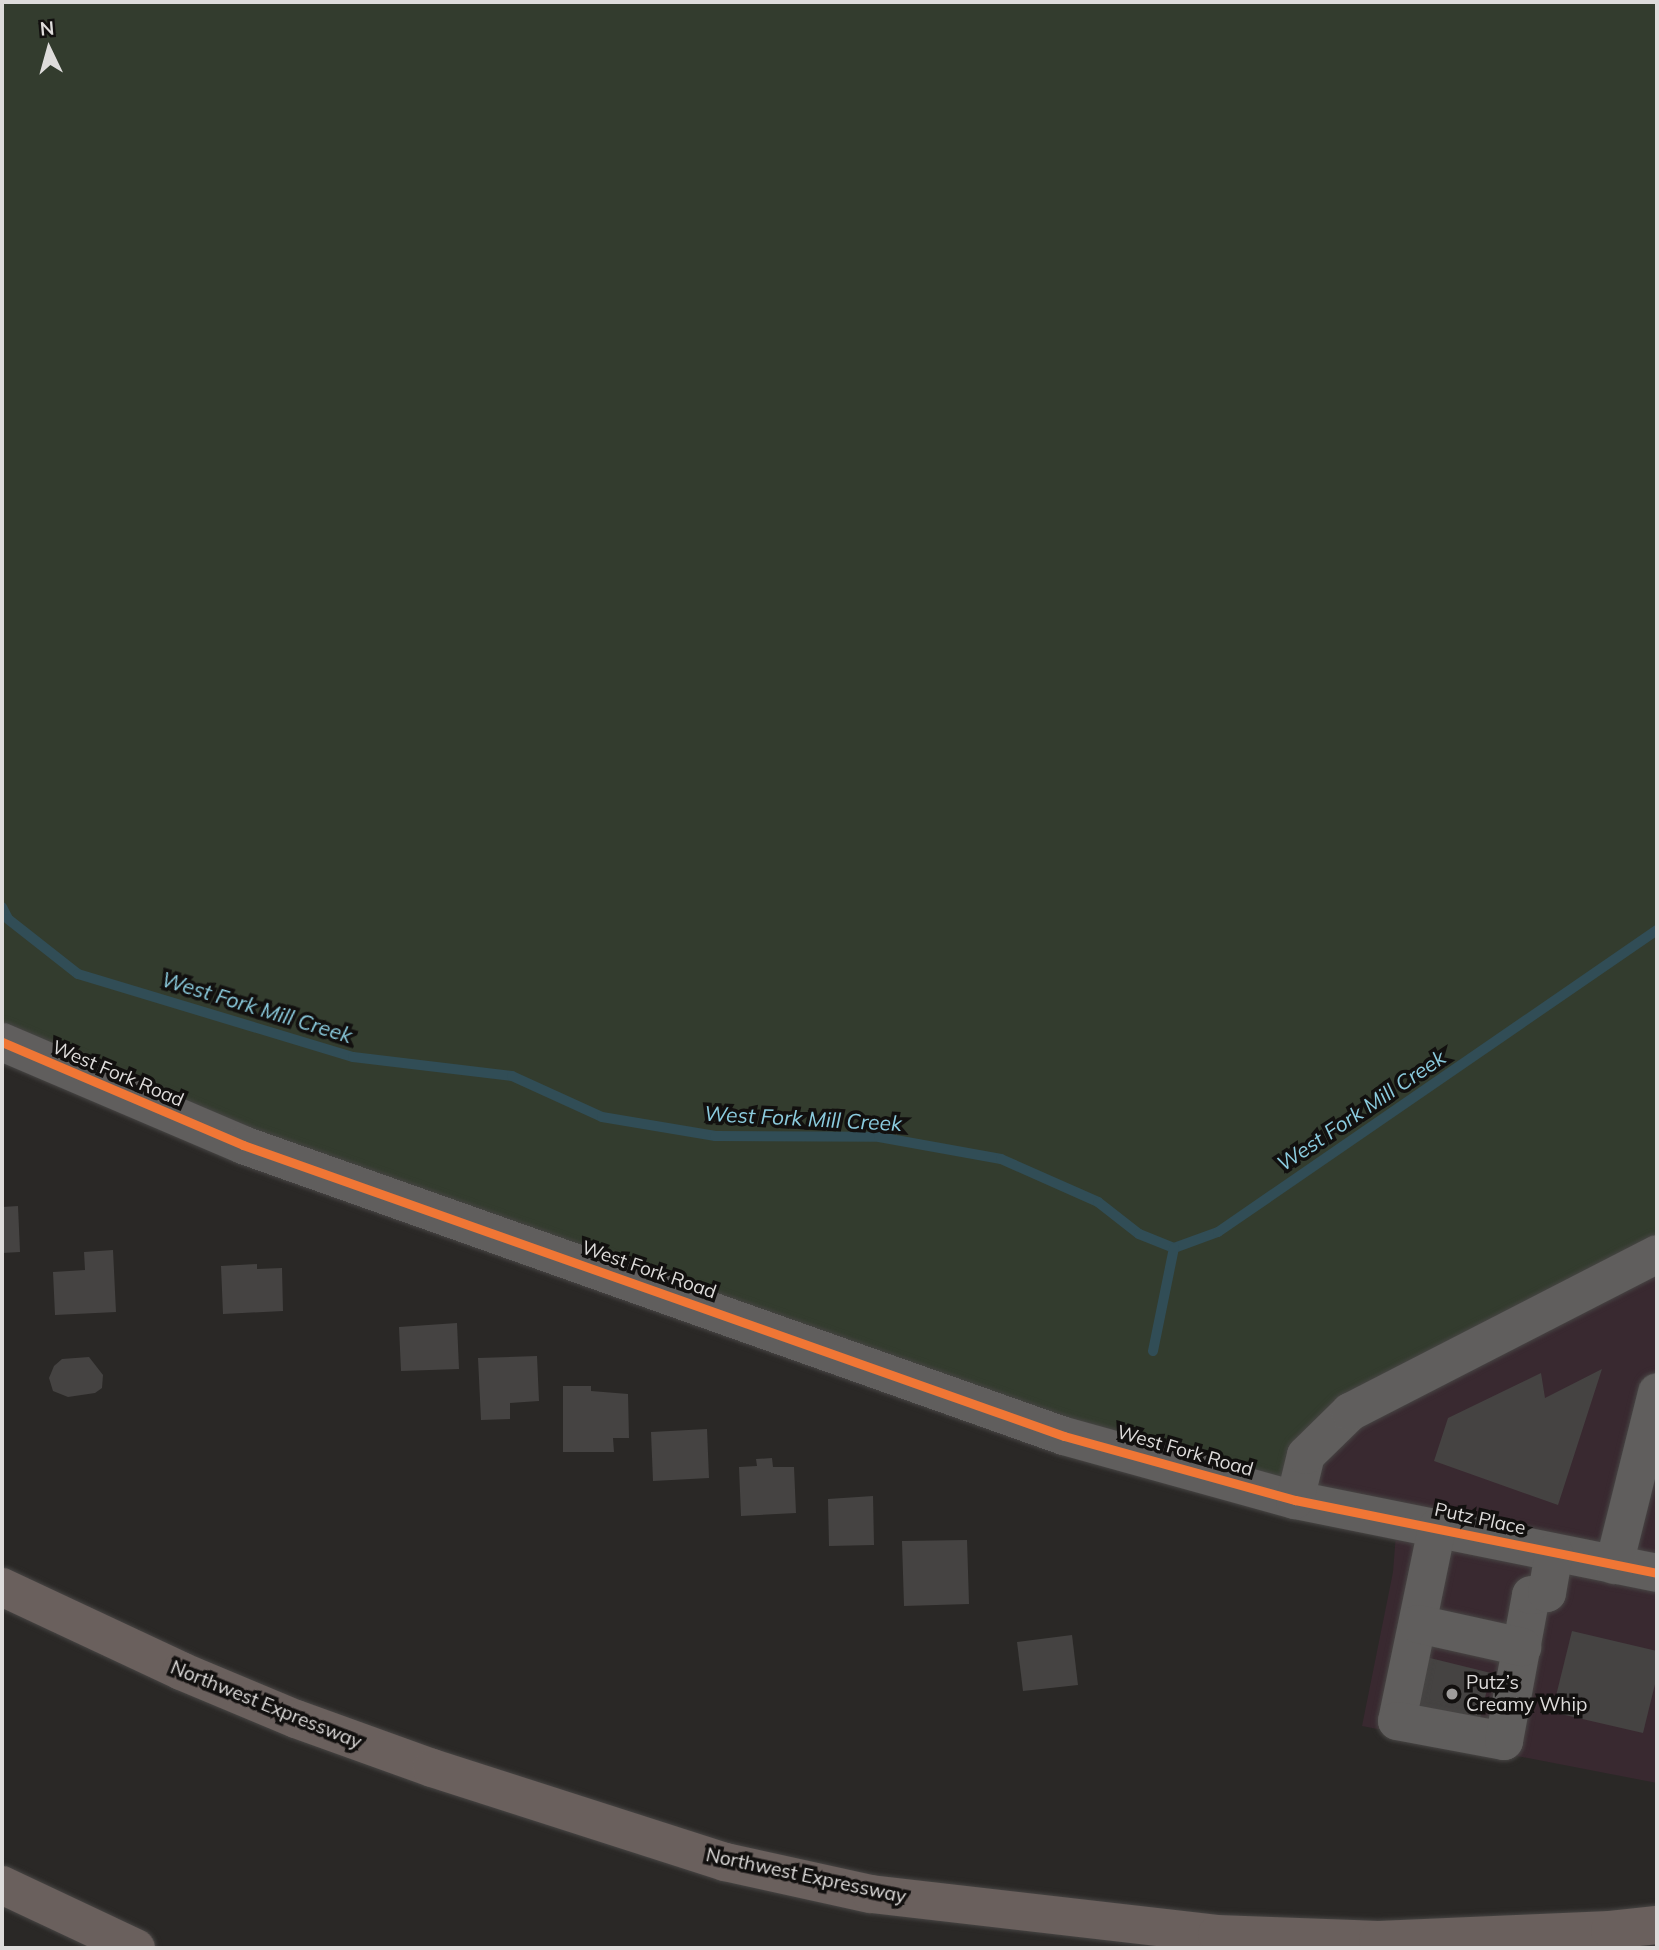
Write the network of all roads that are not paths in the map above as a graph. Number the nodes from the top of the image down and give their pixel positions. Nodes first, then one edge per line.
1 (2, 1042) edge
2 (1657, 1254) edge
3 (1657, 1392) edge
4 (1295, 1500) junction
5 (1437, 1528) junction
6 (1554, 1553) junction
7 (1614, 1564) junction
8 (1657, 1573) edge
9 (2, 1587) edge
10 (1418, 1624) junction
11 (1522, 1647) junction
12 (2, 1885) edge
13 (1657, 1925) edge
14 (136, 1948) edge

1 - 4 street, West Fork Road
2 - 4 street
3 - 7 street
4 - 5 street, Putz Place
5 - 6 street, Putz Place
5 - 10 street
6 - 7 street, Putz Place
6 - 11 street
7 - 8 street, Putz Place
9 - 13 highway, Northwest Expressway
10 - 11 street
10 - 11 street
12 - 14 highway

